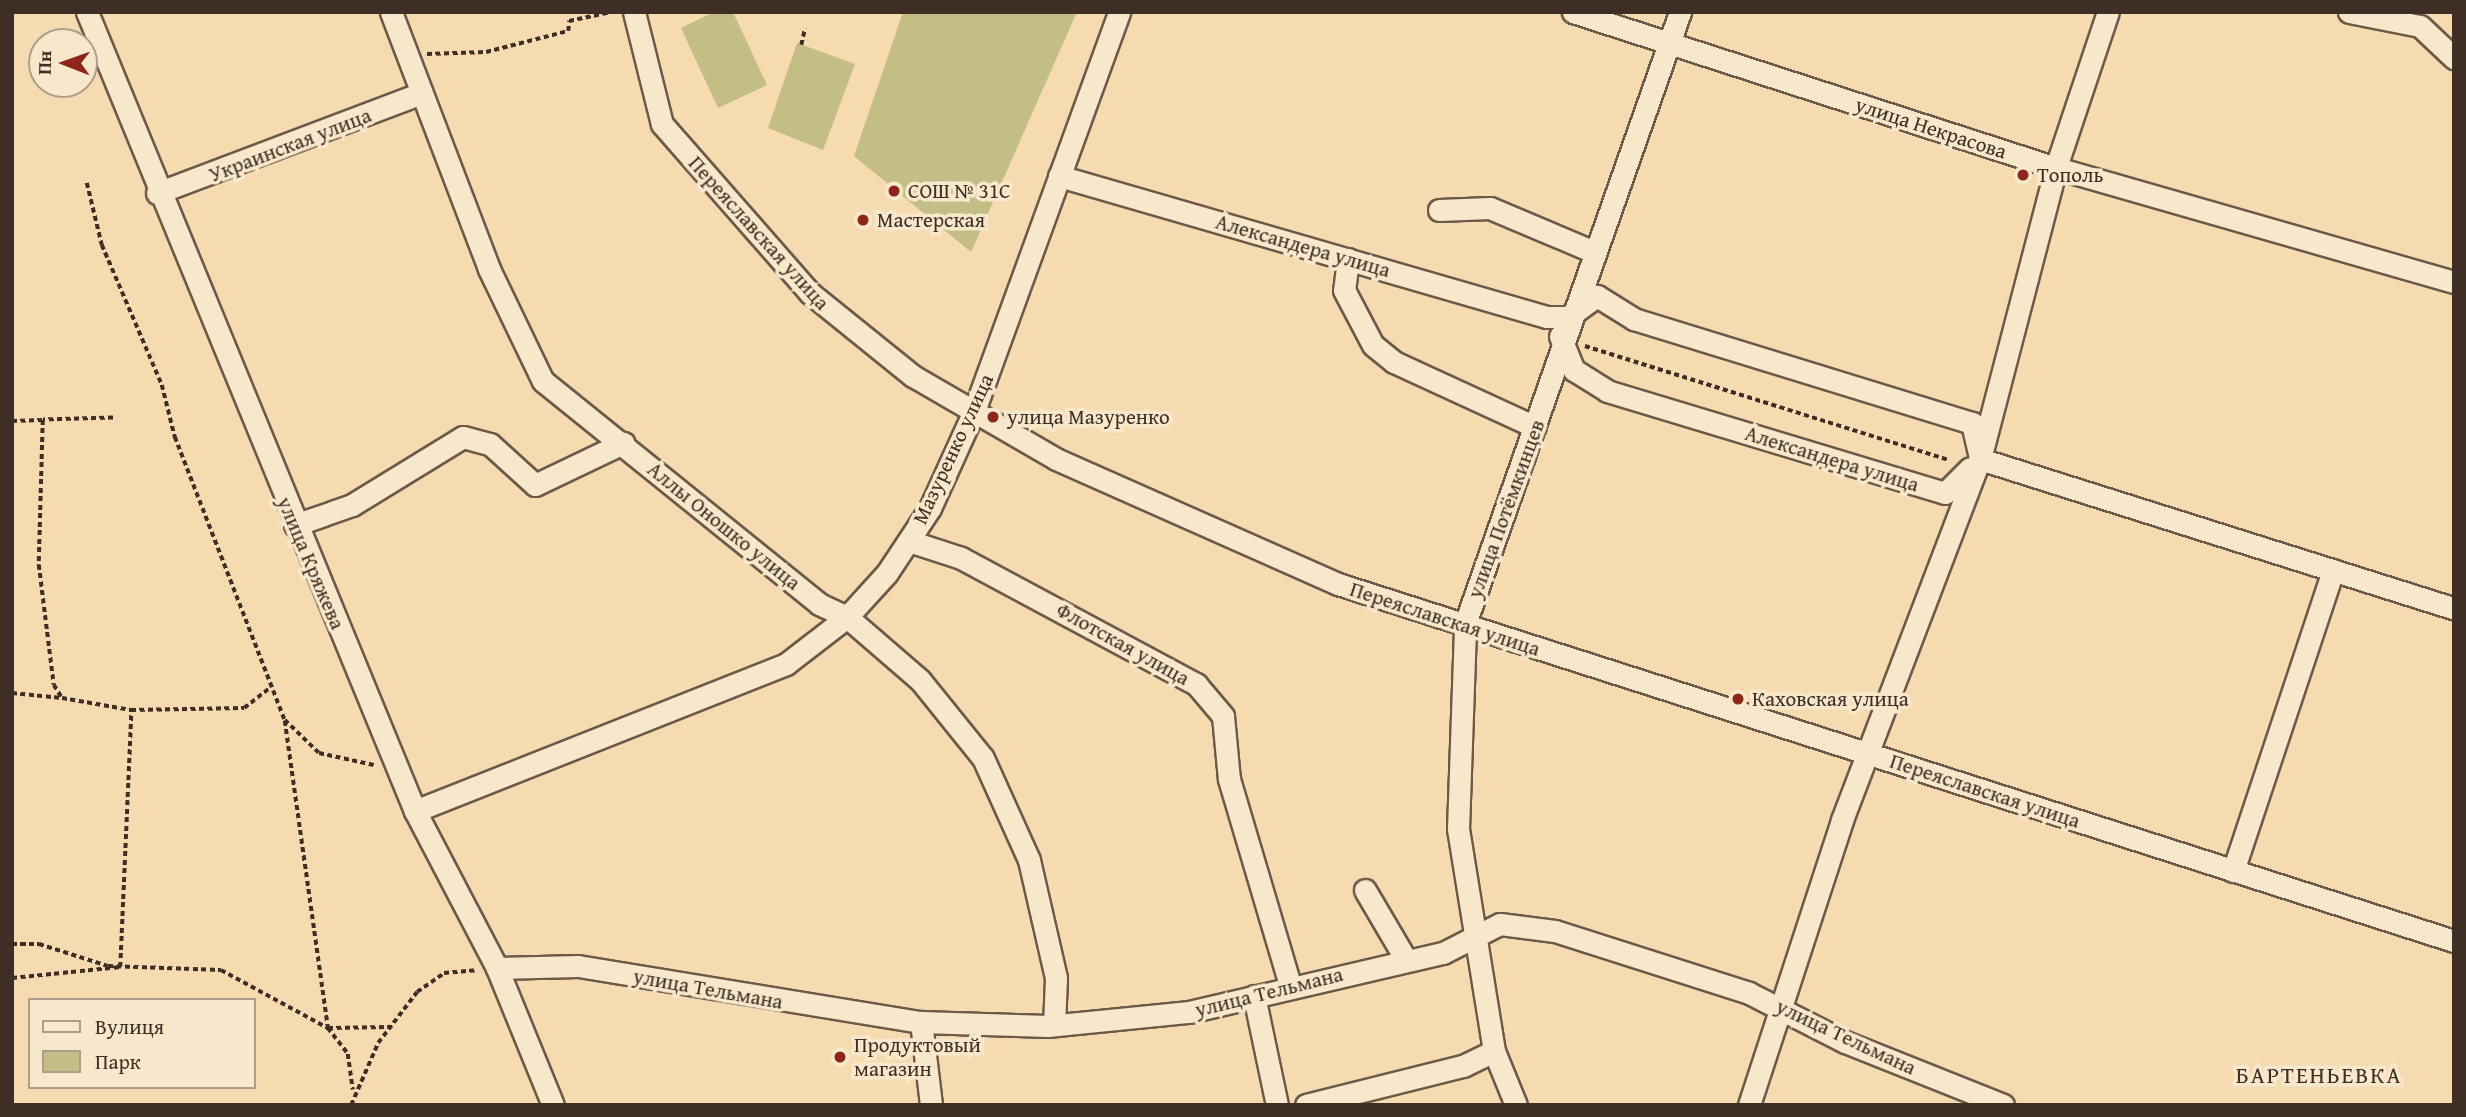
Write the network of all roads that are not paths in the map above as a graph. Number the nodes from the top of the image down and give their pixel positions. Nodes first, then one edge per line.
1 (88, 12) edge
2 (391, 12) edge
3 (634, 12) edge
4 (1119, 12) edge
5 (1573, 12) edge
6 (1680, 12) edge
7 (2108, 12) edge
8 (2349, 12) edge
9 (2413, 19) edge
10 (1666, 44) junction
11 (2454, 58) edge
12 (421, 93) junction
13 (2056, 167) junction
14 (1059, 176) junction
15 (157, 193) junction
16 (1439, 209) dead end
17 (1594, 252) junction
18 (1348, 259) junction
19 (2454, 282) edge
20 (1547, 317) junction
21 (1568, 317) junction
22 (1562, 339) junction
23 (974, 411) junction
24 (1535, 428) junction
25 (623, 443) junction
26 (1977, 463) junction
27 (295, 525) junction
28 (909, 541) junction
29 (2333, 570) junction
30 (2454, 608) edge
31 (847, 617) junction
32 (1465, 624) junction
33 (1868, 754) junction
34 (415, 811) junction
35 (2233, 871) junction
36 (1365, 890) dead end
37 (1472, 933) junction
38 (2454, 941) edge
39 (1406, 960) junction
40 (497, 968) junction
41 (1291, 988) junction
42 (1254, 996) junction
43 (1779, 1007) junction
44 (921, 1022) junction
45 (1054, 1025) junction
46 (1494, 1051) junction
47 (553, 1105) edge
48 (932, 1105) edge
49 (1277, 1105) edge
50 (1306, 1105) edge
51 (1516, 1105) edge
52 (1749, 1105) edge
53 (2003, 1105) edge

1 - 15 street, улица Кряжева
2 - 12 street, Аллы Оношко улица
3 - 23 street, Переяславская улица
4 - 14 street, Мазуренко улица
5 - 10 street, улица Некрасова
6 - 10 street, улица Потёмкинцев
7 - 13 street
8 - 9 street
9 - 11 street
10 - 13 street, улица Некрасова
10 - 17 street, улица Потёмкинцев
12 - 15 street, Украинская улица
12 - 25 street, Аллы Оношко улица
13 - 19 street, улица Некрасова
13 - 26 street
14 - 18 street, Александера улица
14 - 23 street, Мазуренко улица
15 - 27 street, улица Кряжева
16 - 17 street
17 - 21 street, улица Потёмкинцев
18 - 20 street, Александера улица
18 - 24 street
20 - 21 street, Александера улица
20 - 22 street, Александера улица
21 - 22 street, улица Потёмкинцев
21 - 26 street
22 - 24 street, улица Потёмкинцев
22 - 26 street, Александера улица
23 - 28 street, Мазуренко улица
23 - 32 street, Переяславская улица
24 - 32 street, улица Потёмкинцев
25 - 27 street
25 - 31 street, Аллы Оношко улица
26 - 29 street
26 - 33 street
27 - 34 street, улица Кряжева
28 - 31 street, Мазуренко улица
28 - 41 street, Флотская улица
29 - 30 street
29 - 35 street
31 - 34 street, Мазуренко улица
31 - 45 street, Аллы Оношко улица
32 - 33 street, Переяславская улица
32 - 37 street, улица Потёмкинцев
33 - 35 street, Переяславская улица
33 - 43 street
34 - 40 street, улица Кряжева
35 - 38 street, Переяславская улица
36 - 39 street
37 - 39 street, улица Тельмана
37 - 43 street, улица Тельмана
37 - 46 street, улица Потёмкинцев
39 - 41 street, улица Тельмана
40 - 44 street, улица Тельмана
40 - 47 street, улица Кряжева
41 - 42 street, улица Тельмана
42 - 45 street, улица Тельмана
42 - 49 street
43 - 52 street
43 - 53 street, улица Тельмана
44 - 45 street, улица Тельмана
44 - 48 street
46 - 50 street
46 - 51 street, улица Потёмкинцев

